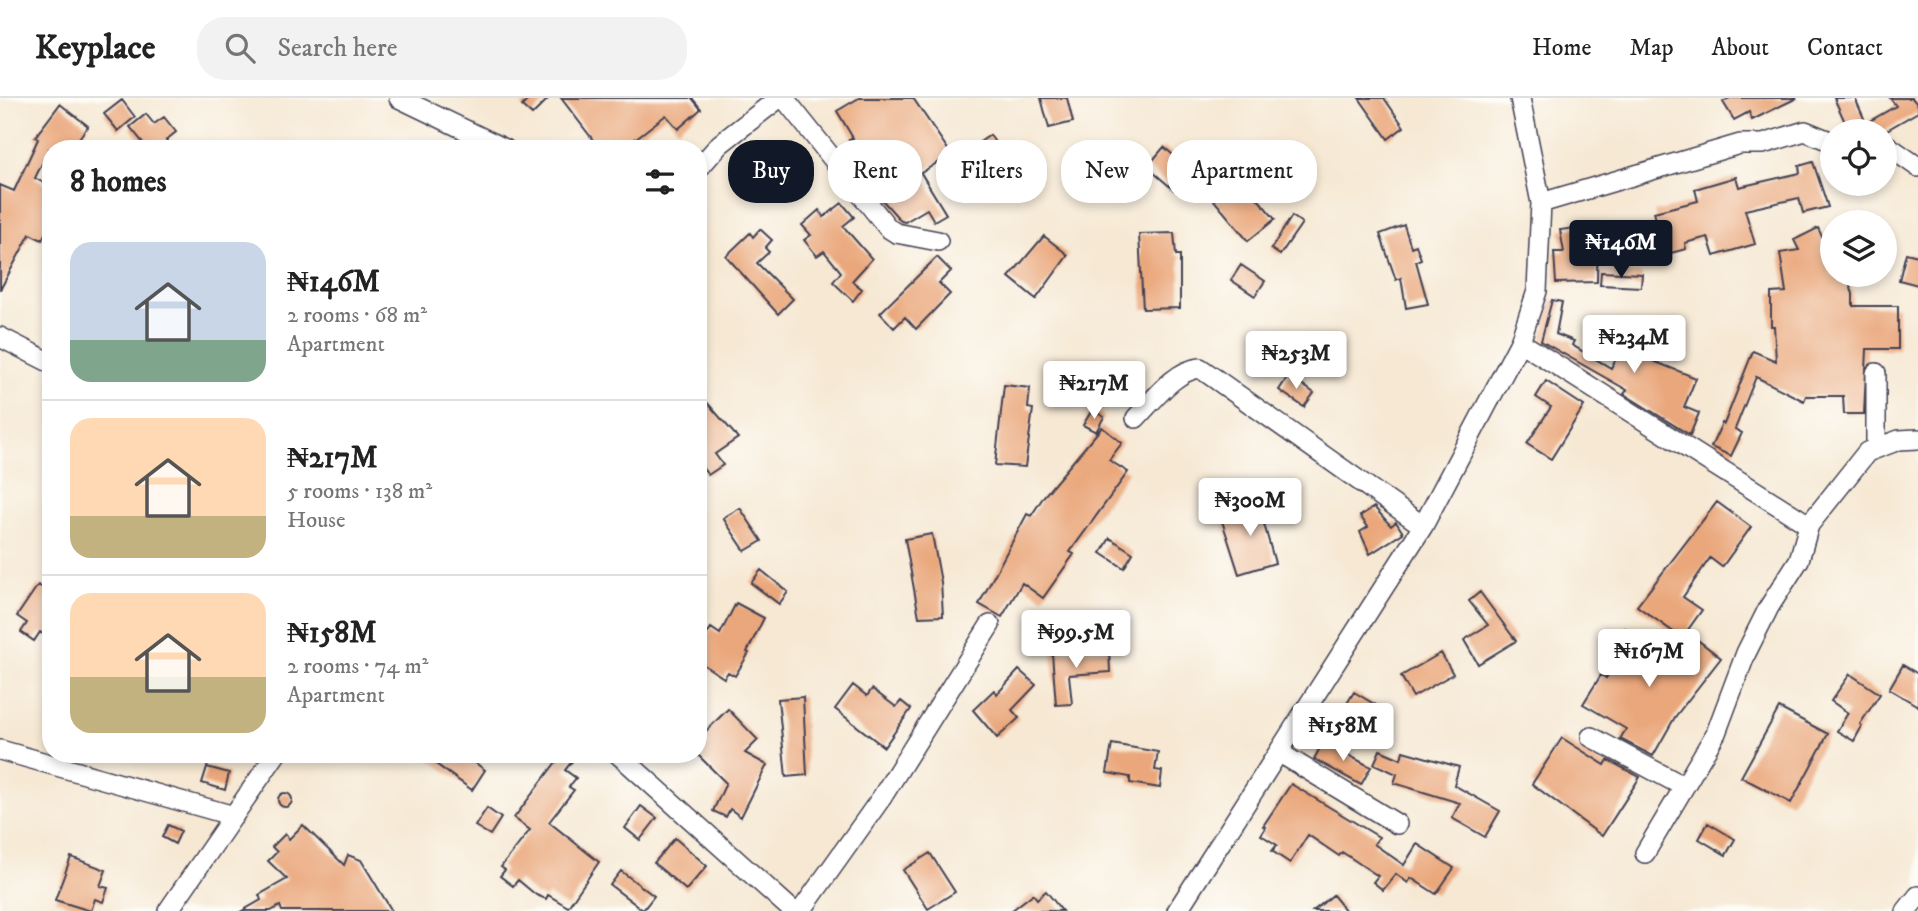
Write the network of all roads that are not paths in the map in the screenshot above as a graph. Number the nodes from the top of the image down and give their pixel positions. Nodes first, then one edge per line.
1 (399, 98) edge
2 (779, 98) edge
3 (784, 98) edge
4 (1520, 98) edge
5 (1820, 136) edge
6 (486, 140) edge
7 (1897, 152) edge
8 (707, 159) edge
9 (1918, 167) edge
10 (1541, 203) junction
11 (938, 242) dead end
12 (0, 337) edge
13 (1520, 342) junction
14 (42, 358) edge
15 (1876, 373) dead end
16 (1136, 418) dead end
17 (1918, 439) edge
18 (1876, 448) junction
19 (1423, 526) junction
20 (1809, 526) junction
21 (990, 625) dead end
22 (1591, 737) dead end
23 (0, 750) edge
24 (1280, 753) junction
25 (42, 762) edge
26 (46, 763) edge
27 (270, 763) edge
28 (628, 763) edge
29 (1683, 786) junction
30 (233, 816) junction
31 (1397, 824) dead end
32 (1645, 853) dead end
33 (1918, 896) edge
34 (168, 911) edge
35 (793, 911) edge
36 (801, 911) edge
37 (1177, 911) edge
38 (1906, 911) edge

1 - 6 street
2 - 8 street
3 - 11 street
4 - 10 street
5 - 10 street
7 - 9 street
10 - 13 street
12 - 14 street
13 - 19 street
13 - 20 street
15 - 18 street
16 - 19 street
17 - 18 street
18 - 20 street
19 - 24 street
20 - 29 street
21 - 36 street
22 - 29 street
23 - 25 street
24 - 31 street
24 - 37 street
26 - 30 street
27 - 30 street
28 - 35 street
29 - 32 street
30 - 34 street
33 - 38 street

